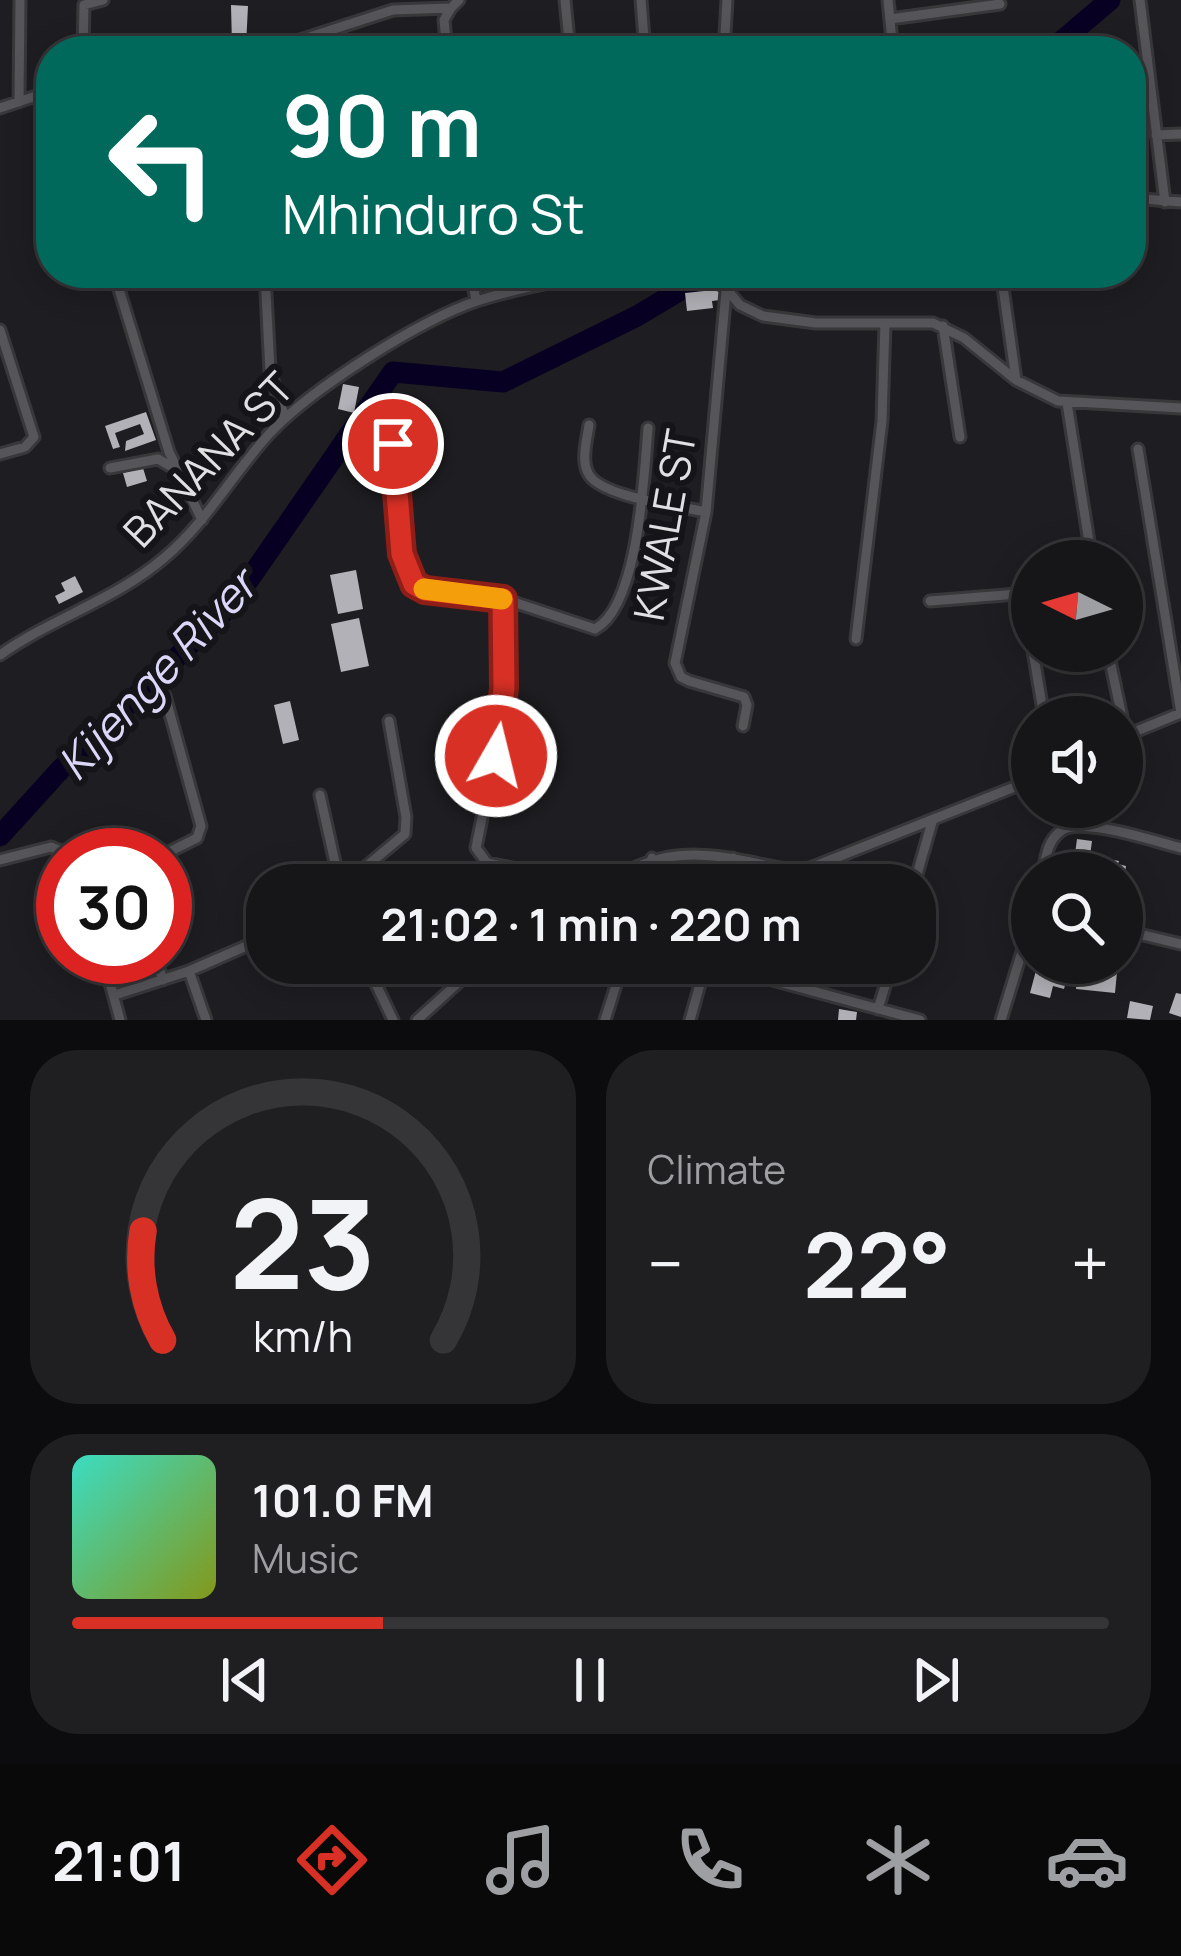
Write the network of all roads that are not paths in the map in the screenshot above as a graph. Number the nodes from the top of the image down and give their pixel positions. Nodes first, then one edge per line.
1 (20, 0) edge
2 (103, 0) edge
3 (565, 0) edge
4 (640, 0) edge
5 (727, 0) edge
6 (888, 0) edge
7 (1140, 0) edge
8 (455, 4) edge
9 (1000, 4) dead end
10 (890, 19) junction
11 (84, 36) edge
12 (312, 36) edge
13 (446, 36) edge
14 (569, 36) edge
15 (644, 36) edge
16 (725, 36) edge
17 (892, 36) edge
18 (1144, 36) edge
19 (1146, 51) edge
20 (36, 96) edge
21 (19, 102) junction
22 (0, 108) edge
23 (1181, 134) edge
24 (1156, 135) junction
25 (1146, 200) edge
26 (1165, 202) junction
27 (1181, 202) edge
28 (119, 288) edge
29 (266, 288) edge
30 (474, 288) edge
31 (534, 288) edge
32 (719, 288) edge
33 (726, 288) edge
34 (1003, 288) edge
35 (476, 301) junction
36 (885, 323) junction
37 (944, 326) junction
38 (0, 330) edge
39 (1016, 380) junction
40 (1067, 403) junction
41 (1181, 407) edge
42 (285, 418) junction
43 (589, 425) dead end
44 (648, 428) dead end
45 (960, 437) dead end
46 (393, 444) dead end
47 (1138, 449) dead end
48 (0, 454) edge
49 (110, 468) dead end
50 (176, 471) junction
51 (643, 498) junction
52 (706, 512) junction
53 (202, 520) junction
54 (1089, 540) edge
55 (1011, 595) edge
56 (503, 599) junction
57 (930, 601) dead end
58 (856, 639) dead end
59 (0, 655) edge
60 (165, 695) dead end
61 (1181, 713) edge
62 (389, 721) dead end
63 (743, 726) dead end
64 (1143, 728) edge
65 (1011, 789) edge
66 (320, 795) dead end
67 (932, 822) junction
68 (192, 841) edge
69 (1181, 848) edge
70 (36, 851) edge
71 (1047, 852) edge
72 (652, 858) junction
73 (733, 858) junction
74 (0, 860) edge
75 (337, 864) edge
76 (371, 864) edge
77 (492, 864) edge
78 (640, 864) edge
79 (650, 864) edge
80 (732, 864) edge
81 (920, 864) edge
82 (1143, 935) edge
83 (1181, 944) edge
84 (246, 946) edge
85 (192, 969) edge
86 (192, 979) edge
87 (112, 984) edge
88 (149, 984) edge
89 (376, 984) edge
90 (457, 984) edge
91 (616, 984) edge
92 (701, 984) edge
93 (786, 984) edge
94 (886, 984) edge
95 (1012, 984) edge
96 (115, 994) junction
97 (878, 1009) junction
98 (120, 1020) edge
99 (206, 1020) edge
100 (393, 1020) edge
101 (417, 1020) edge
102 (605, 1020) edge
103 (690, 1020) edge
104 (920, 1020) edge
105 (1001, 1020) edge

1 - 21 street
2 - 11 street
3 - 14 street
4 - 15 street
5 - 16 street
6 - 10 street
7 - 18 street
8 - 12 street
8 - 13 street
9 - 10 street
10 - 17 street
19 - 24 street
20 - 21 street
21 - 22 street
23 - 24 street
24 - 26 street
25 - 26 street
26 - 27 street
28 - 50 street
29 - 42 street
30 - 35 street
31 - 35 street, BANANA ST
32 - 52 street, KWALE ST
33 - 36 street
34 - 39 street
35 - 42 street, BANANA ST
36 - 37 street
36 - 58 street
37 - 39 street
37 - 45 street
38 - 48 street
39 - 40 street
40 - 41 street
40 - 54 street
42 - 53 street, BANANA ST
43 - 51 street
44 - 51 street
46 - 56 street
47 - 61 street
49 - 50 street
50 - 53 street
51 - 52 street
51 - 56 street
52 - 63 street, KWALE ST
53 - 59 street, BANANA ST
55 - 57 street
56 - 77 street
60 - 68 street
61 - 64 street
62 - 76 street
65 - 67 street
66 - 75 street
67 - 73 street
67 - 81 street
69 - 71 street
70 - 74 street
72 - 73 street
72 - 78 street
72 - 79 street
73 - 80 street
82 - 83 street
84 - 85 street
86 - 99 street
87 - 96 street
88 - 96 street
89 - 100 street
90 - 101 street
91 - 102 street
92 - 103 street
93 - 97 street
94 - 97 street
95 - 105 street
96 - 98 street
97 - 104 street

